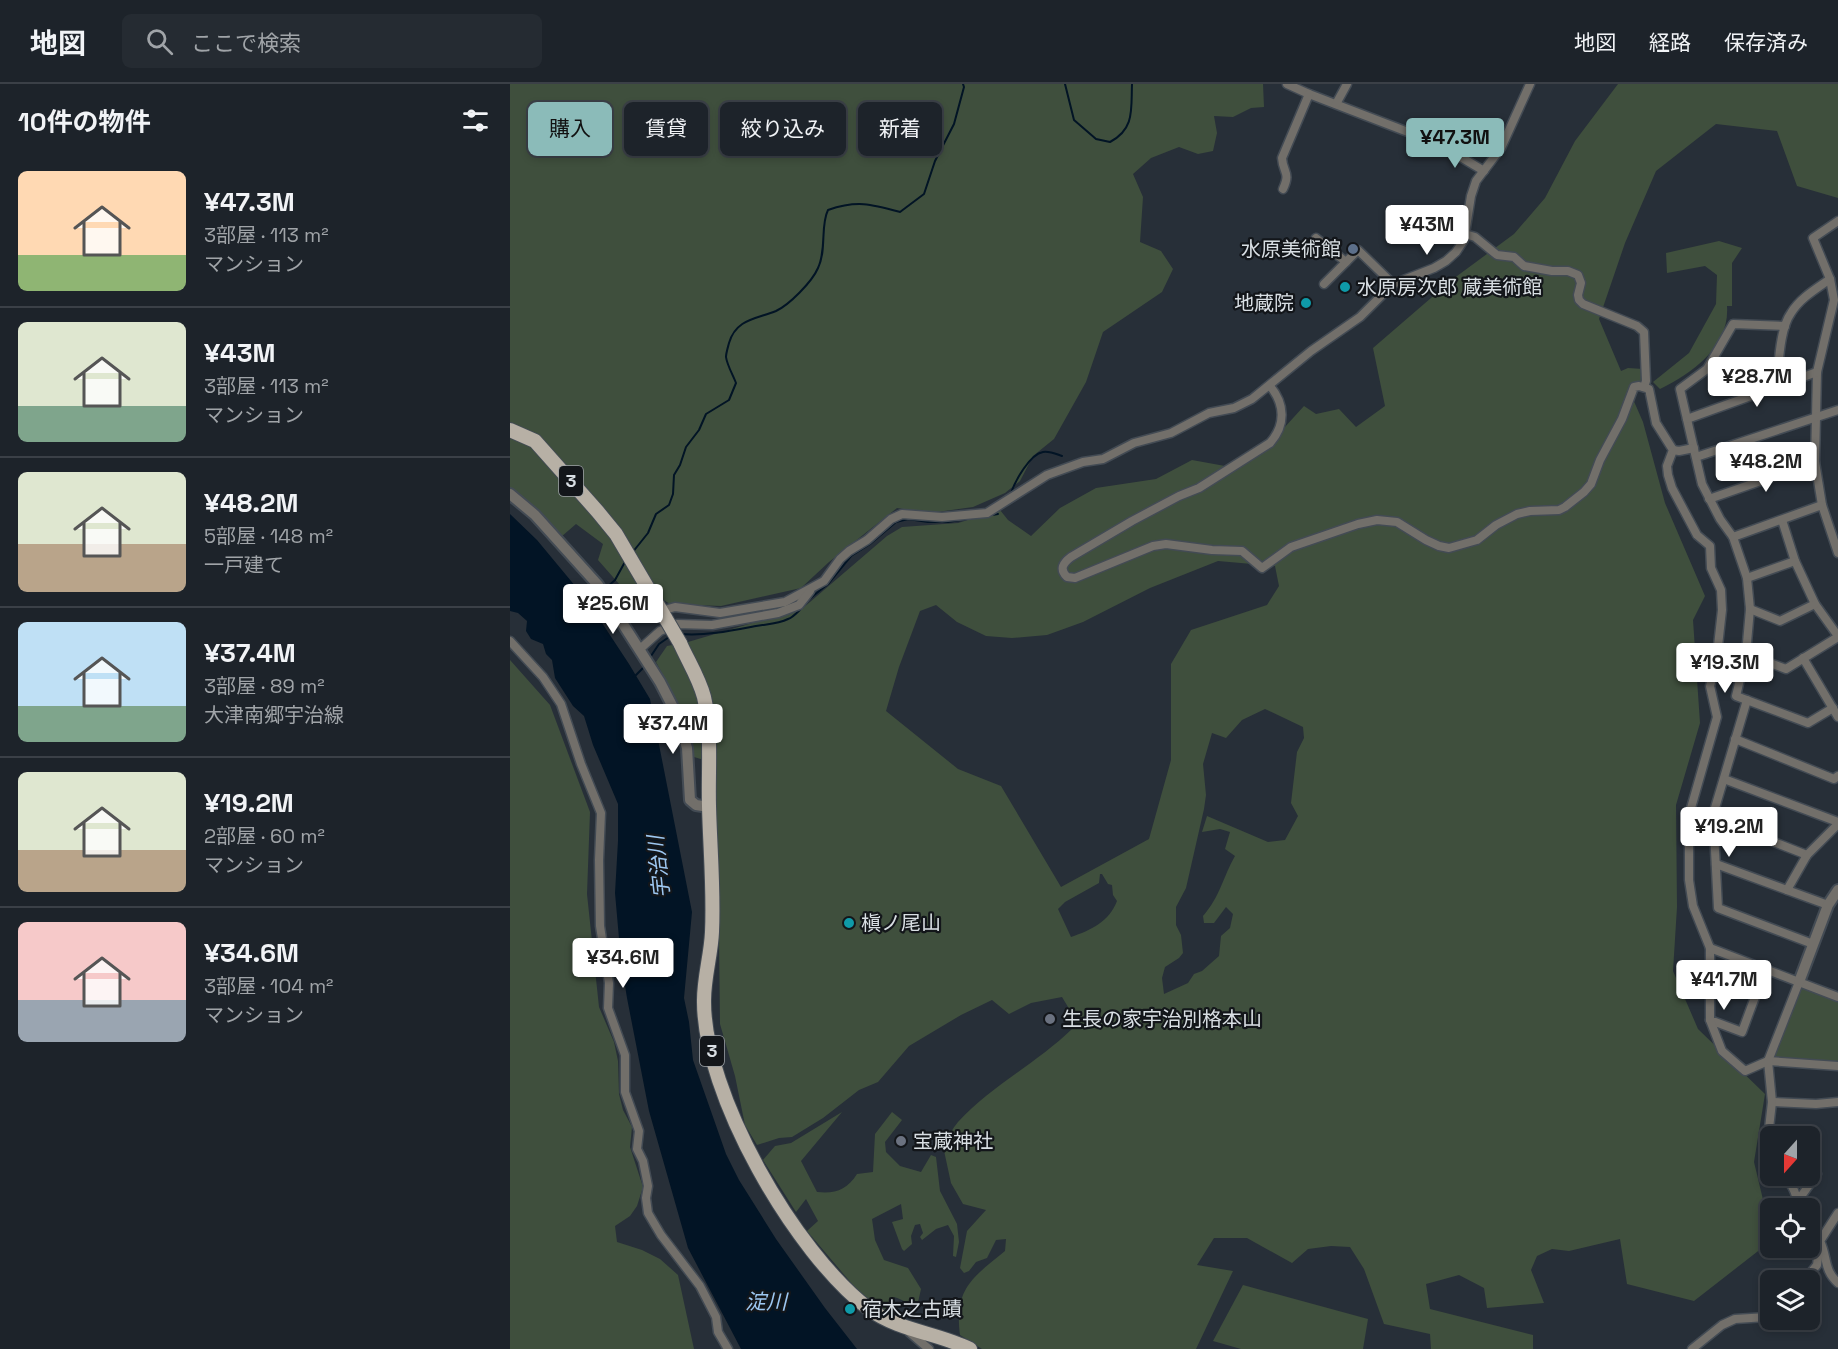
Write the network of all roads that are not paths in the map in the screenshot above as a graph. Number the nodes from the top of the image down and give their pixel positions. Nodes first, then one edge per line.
1 (1287, 84) edge
2 (1346, 84) edge
3 (1530, 84) edge
4 (1309, 94) junction
5 (1336, 104) junction
6 (1484, 171) junction
7 (1283, 189) dead end
8 (1838, 222) edge
9 (1465, 234) junction
10 (1316, 238) dead end
11 (1346, 262) junction
12 (1830, 279) junction
13 (1324, 284) dead end
14 (1392, 284) junction
15 (1785, 326) junction
16 (1818, 372) junction
17 (1270, 386) junction
18 (1644, 387) junction
19 (1776, 387) junction
20 (1838, 410) edge
21 (1815, 417) junction
22 (1687, 419) junction
23 (510, 430) edge
24 (1673, 450) junction
25 (1695, 452) junction
26 (1815, 462) junction
27 (510, 494) edge
28 (1709, 499) junction
29 (1822, 505) junction
30 (1782, 520) junction
31 (1733, 537) junction
32 (1838, 553) edge
33 (1795, 561) junction
34 (1748, 578) junction
35 (811, 589) junction
36 (1815, 604) junction
37 (1750, 609) junction
38 (663, 615) junction
39 (1838, 637) edge
40 (510, 641) edge
41 (642, 653) junction
42 (1746, 654) junction
43 (1803, 658) junction
44 (1747, 700) junction
45 (1833, 708) junction
46 (1838, 717) edge
47 (1735, 740) junction
48 (1838, 776) edge
49 (1724, 778) junction
50 (709, 807) junction
51 (1715, 819) junction
52 (1838, 823) edge
53 (1807, 855) junction
54 (1716, 864) junction
55 (1787, 890) junction
56 (1838, 890) edge
57 (1828, 905) junction
58 (1813, 944) junction
59 (1710, 948) junction
60 (1765, 970) junction
61 (1799, 982) junction
62 (1838, 997) edge
63 (1710, 1020) junction
64 (1768, 1061) junction
65 (1838, 1066) edge
66 (1772, 1102) junction
67 (1838, 1102) edge
68 (1769, 1126) edge
69 (1838, 1213) edge
70 (1820, 1241) joint
71 (1838, 1282) edge
72 (1760, 1318) edge
73 (908, 1327) junction
74 (967, 1348) edge
75 (728, 1349) edge
76 (929, 1349) edge
77 (1692, 1349) edge

1 - 4 street
2 - 5 street
3 - 6 street
4 - 5 street
4 - 7 street
5 - 6 street
6 - 9 street
8 - 12 street
9 - 14 street
9 - 18 street
10 - 11 street
11 - 13 street
11 - 14 street
12 - 15 street
12 - 16 street
14 - 17 street
15 - 19 street
15 - 22 street
16 - 19 street
16 - 21 street
17 - 18 street
17 - 35 street
18 - 24 street
19 - 22 street
20 - 21 street
21 - 25 street
21 - 26 street
22 - 25 street
23 - 38 main road, 3
24 - 25 street
24 - 59 street
25 - 28 street
26 - 28 street
26 - 29 street
27 - 41 street
28 - 31 street
29 - 30 street
29 - 32 street
30 - 31 street
30 - 33 street
31 - 34 street
33 - 34 street
33 - 36 street
34 - 37 street
35 - 38 street
35 - 41 street
36 - 37 street
36 - 39 street
37 - 42 street
38 - 50 main road, 3, bridge
39 - 43 street
40 - 75 street
41 - 50 street
42 - 43 street
42 - 44 street
43 - 45 street
44 - 45 street
44 - 47 street
45 - 46 street
47 - 48 street
47 - 49 street
49 - 51 street
49 - 52 street
50 - 73 main road, 3
51 - 53 street
51 - 54 street
52 - 53 street
53 - 55 street
54 - 55 street
54 - 58 street
55 - 57 street
56 - 57 street
57 - 58 street
58 - 61 street
59 - 60 street
59 - 63 street
60 - 61 street
60 - 63 street
61 - 62 street
61 - 64 street
63 - 64 street
64 - 65 street
64 - 66 street
66 - 67 street
66 - 68 street
69 - 70 street
70 - 71 street
72 - 77 street
73 - 74 main road, 3
73 - 76 street

